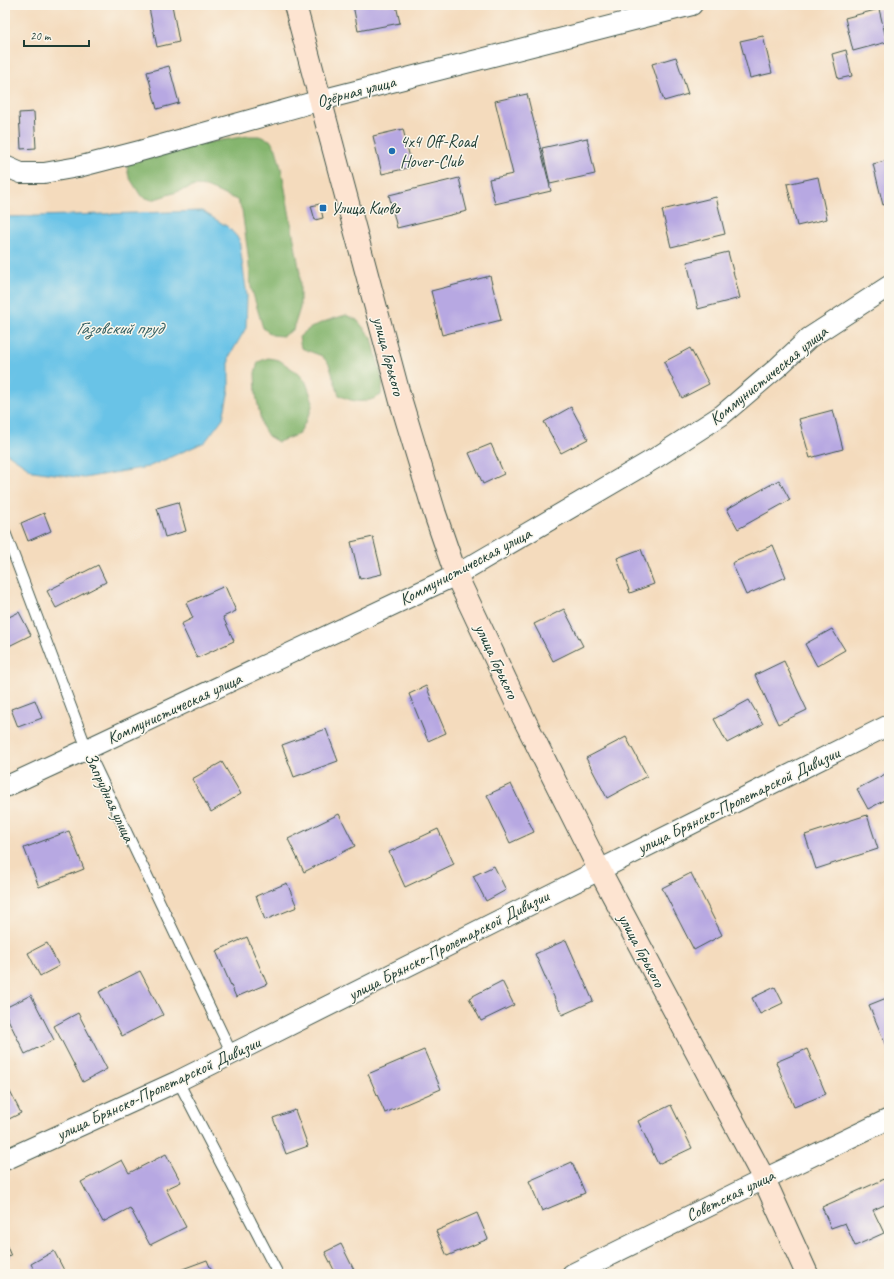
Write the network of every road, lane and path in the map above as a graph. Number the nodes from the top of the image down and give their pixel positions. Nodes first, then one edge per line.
1 (295, 5) edge
2 (692, 5) edge
3 (321, 100) junction
4 (13, 169) edge
5 (889, 286) edge
6 (5, 532) edge
7 (456, 575) junction
8 (889, 725) edge
9 (87, 749) junction
10 (5, 787) edge
11 (598, 869) junction
12 (232, 1054) junction
13 (178, 1081) junction
14 (889, 1119) edge
15 (5, 1160) edge
16 (764, 1179) junction
17 (278, 1274) edge
18 (572, 1274) edge
19 (807, 1274) edge

1 - 3 street, улица Горького
2 - 3 street, Озёрная улица
3 - 4 street, Озёрная улица
3 - 7 street, улица Горького
5 - 7 street, Коммунистическая улица
6 - 9 lane, Запрудная улица
7 - 9 street, Коммунистическая улица
7 - 11 street, улица Горького
8 - 11 street, улица Брянско-Пролетарской Дивизии
9 - 10 street, Коммунистическая улица
9 - 12 lane, Запрудная улица
11 - 12 street, улица Брянско-Пролетарской Дивизии
11 - 16 street, улица Горького
12 - 13 street, улица Брянско-Пролетарской Дивизии
13 - 15 street, улица Брянско-Пролетарской Дивизии
13 - 17 lane
14 - 16 street, Советская улица
16 - 18 street, Советская улица
16 - 19 street, улица Горького

